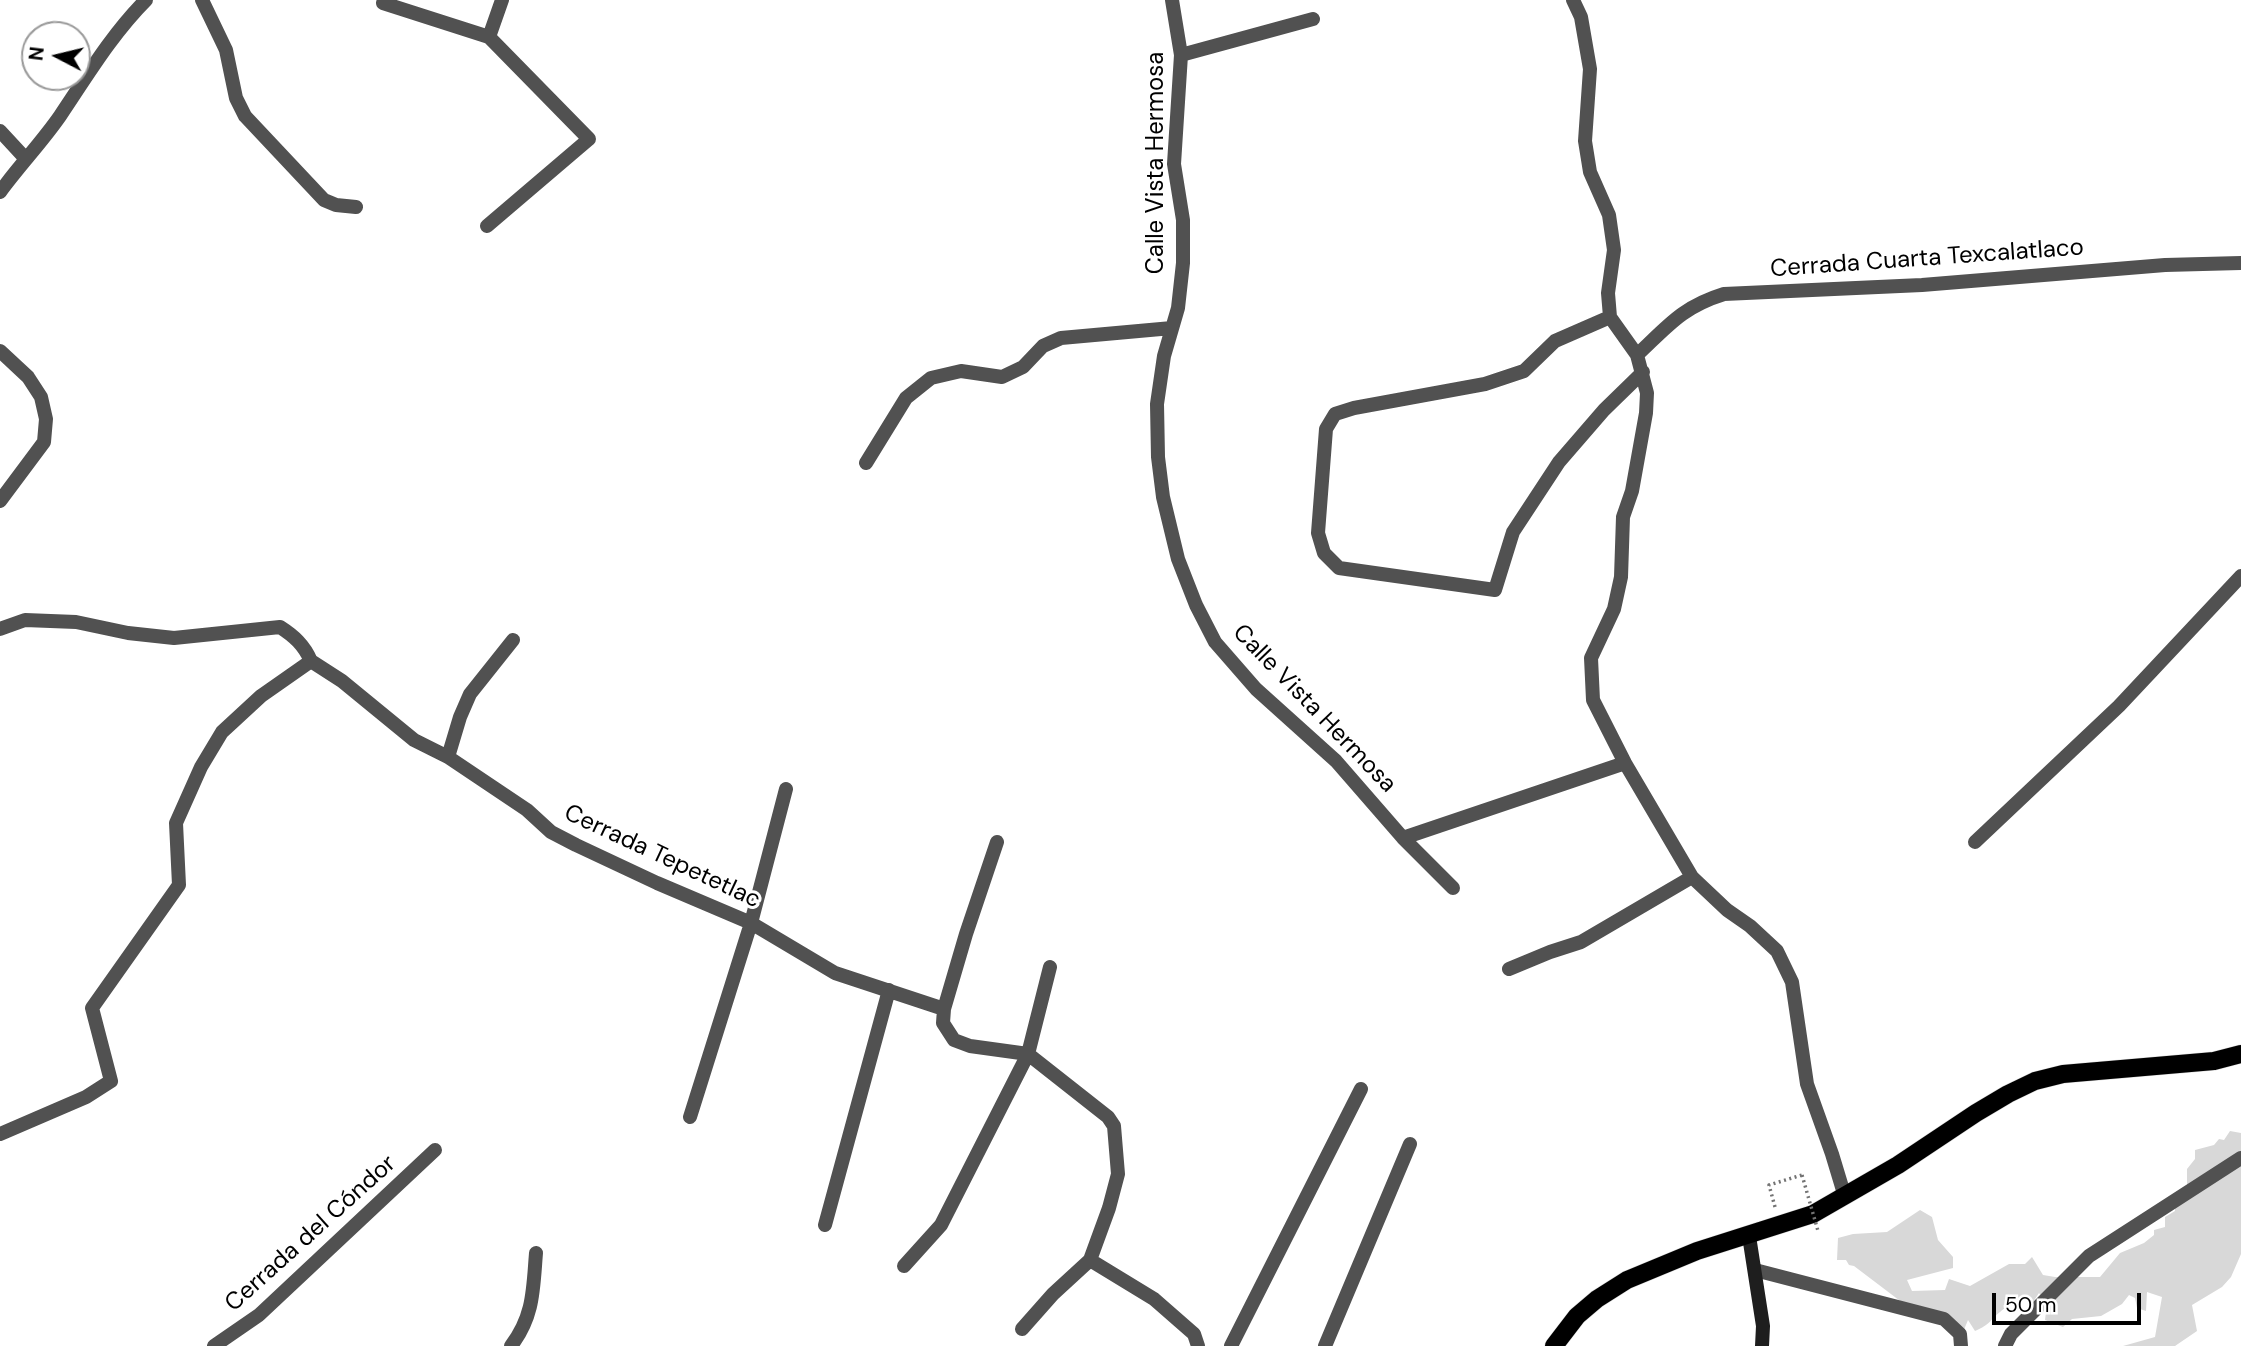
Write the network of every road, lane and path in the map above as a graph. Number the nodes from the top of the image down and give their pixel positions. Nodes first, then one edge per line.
1 (146, 0) edge
2 (202, 0) edge
3 (502, 0) edge
4 (1172, 0) edge
5 (1573, 0) edge
6 (383, 1) edge
7 (1312, 19) dead end
8 (489, 37) junction
9 (1181, 55) junction
10 (0, 131) edge
11 (25, 158) junction
12 (0, 192) edge
13 (356, 207) dead end
14 (487, 226) dead end
15 (2241, 263) edge
16 (1610, 317) junction
17 (1172, 328) junction
18 (0, 351) edge
19 (1637, 355) junction
20 (1643, 372) junction
21 (866, 463) dead end
22 (0, 501) edge
23 (2241, 576) edge
24 (0, 629) edge
25 (513, 640) dead end
26 (311, 661) junction
27 (448, 757) junction
28 (1625, 763) junction
29 (786, 789) dead end
30 (1403, 838) junction
31 (997, 842) dead end
32 (1975, 842) dead end
33 (1692, 877) junction
34 (1453, 888) dead end
35 (751, 923) junction
36 (1050, 967) dead end
37 (1509, 970) dead end
38 (889, 990) junction
39 (944, 1009) junction
40 (1028, 1054) junction
41 (2241, 1054) edge
42 (1361, 1089) dead end
43 (690, 1117) dead end
44 (0, 1134) edge
45 (1410, 1144) dead end
46 (435, 1150) dead end
47 (2241, 1157) edge
48 (1769, 1185) dead end
49 (1845, 1197) junction
50 (825, 1224) dead end
51 (1818, 1231) dead end
52 (1749, 1236) junction
53 (536, 1253) dead end
54 (1090, 1260) junction
55 (904, 1266) dead end
56 (1755, 1270) junction
57 (1022, 1329) dead end
58 (214, 1346) edge
59 (511, 1346) edge
60 (1198, 1346) edge
61 (1231, 1346) edge
62 (1325, 1346) edge
63 (1554, 1346) edge
64 (1762, 1346) edge
65 (1961, 1346) edge
66 (2006, 1346) edge

1 - 11 street
2 - 13 street
3 - 8 street
4 - 9 street, Calle Vista Hermosa
5 - 16 street
6 - 8 street
7 - 9 street
8 - 14 street
9 - 17 street, Calle Vista Hermosa
10 - 11 street
11 - 12 street
15 - 19 street, Cerrada Cuarta Texcalatlaco
16 - 19 street
16 - 20 street
17 - 21 street
17 - 30 street, Calle Vista Hermosa
18 - 22 street
19 - 20 street
20 - 28 street
23 - 32 street
24 - 26 street
25 - 27 street
26 - 27 street, Cerrada Tepetetlac
26 - 44 street
27 - 35 street, Cerrada Tepetetlac
28 - 30 street
28 - 33 street
29 - 35 street
30 - 34 street, Calle Vista Hermosa
31 - 39 street
33 - 37 street
33 - 49 street
35 - 38 street, Cerrada Tepetetlac
35 - 43 street
36 - 40 street
38 - 39 street, Cerrada Tepetetlac
38 - 50 street
39 - 40 street
40 - 54 street
40 - 55 street
41 - 49 main road
42 - 61 street
45 - 62 street
46 - 58 street, Cerrada del Cóndor
47 - 66 street
48 - 51 path, bridge
49 - 52 main road
52 - 56 main road
52 - 63 main road
53 - 59 street
54 - 57 street
54 - 60 street
56 - 64 main road
56 - 65 street

